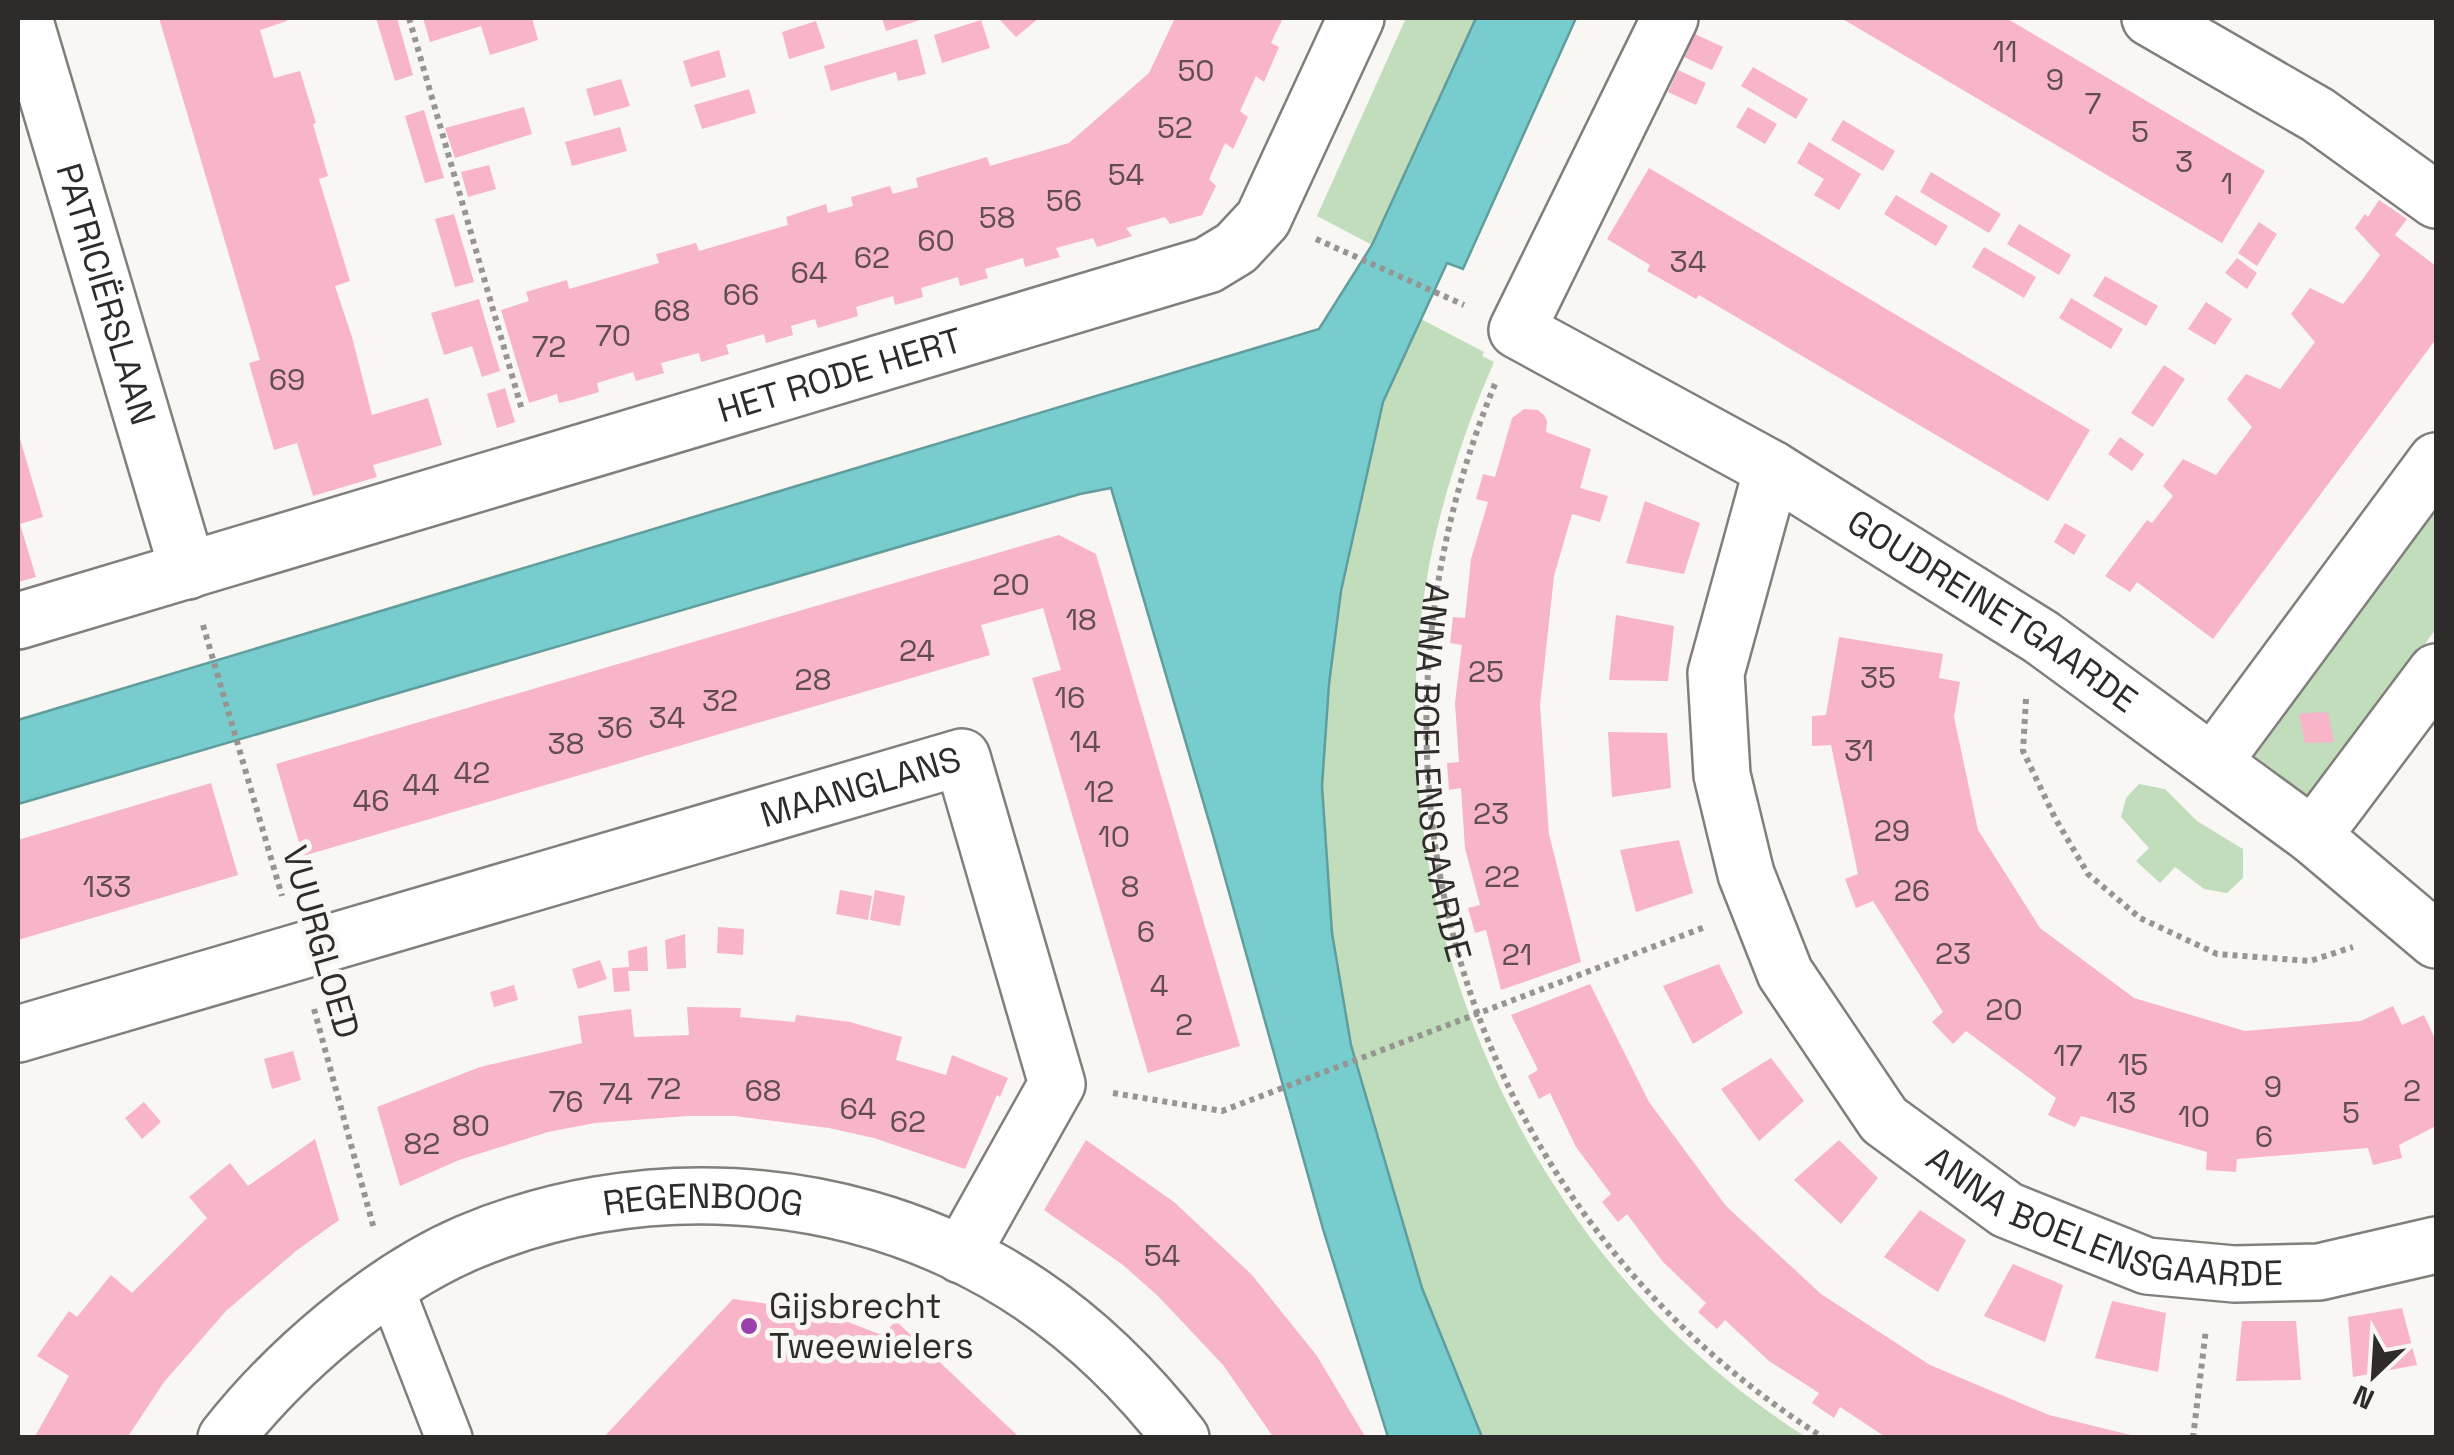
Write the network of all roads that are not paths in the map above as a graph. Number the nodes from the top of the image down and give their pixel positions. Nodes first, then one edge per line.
1 (24, 18) edge
2 (1356, 18) edge
3 (1670, 18) edge
4 (2150, 18) edge
5 (2436, 200) edge
6 (2436, 462) edge
7 (1772, 469) junction
8 (194, 591) junction
9 (18, 621) edge
10 (2436, 672) edge
11 (2214, 760) junction
12 (2313, 836) junction
13 (2429, 933) edge
14 (18, 1034) edge
15 (2436, 1245) edge
16 (962, 1255) junction
17 (390, 1286) junction
18 (226, 1438) edge
19 (450, 1438) edge
20 (1181, 1438) edge

1 - 8 street, PATRICIËRSLAAN
2 - 8 street, HET RODE HERT
3 - 7 street, GOUDREINETGAARDE
4 - 5 street
6 - 11 street
7 - 11 street, GOUDREINETGAARDE
7 - 15 street, ANNA BOELENSGAARDE
8 - 9 street, HET RODE HERT
10 - 12 street
11 - 12 street, GOUDREINETGAARDE
12 - 13 street, GOUDREINETGAARDE
14 - 16 street, MAANGLANS
16 - 17 street, REGENBOOG
16 - 20 street, REGENBOOG
17 - 18 street, REGENBOOG
17 - 19 street

